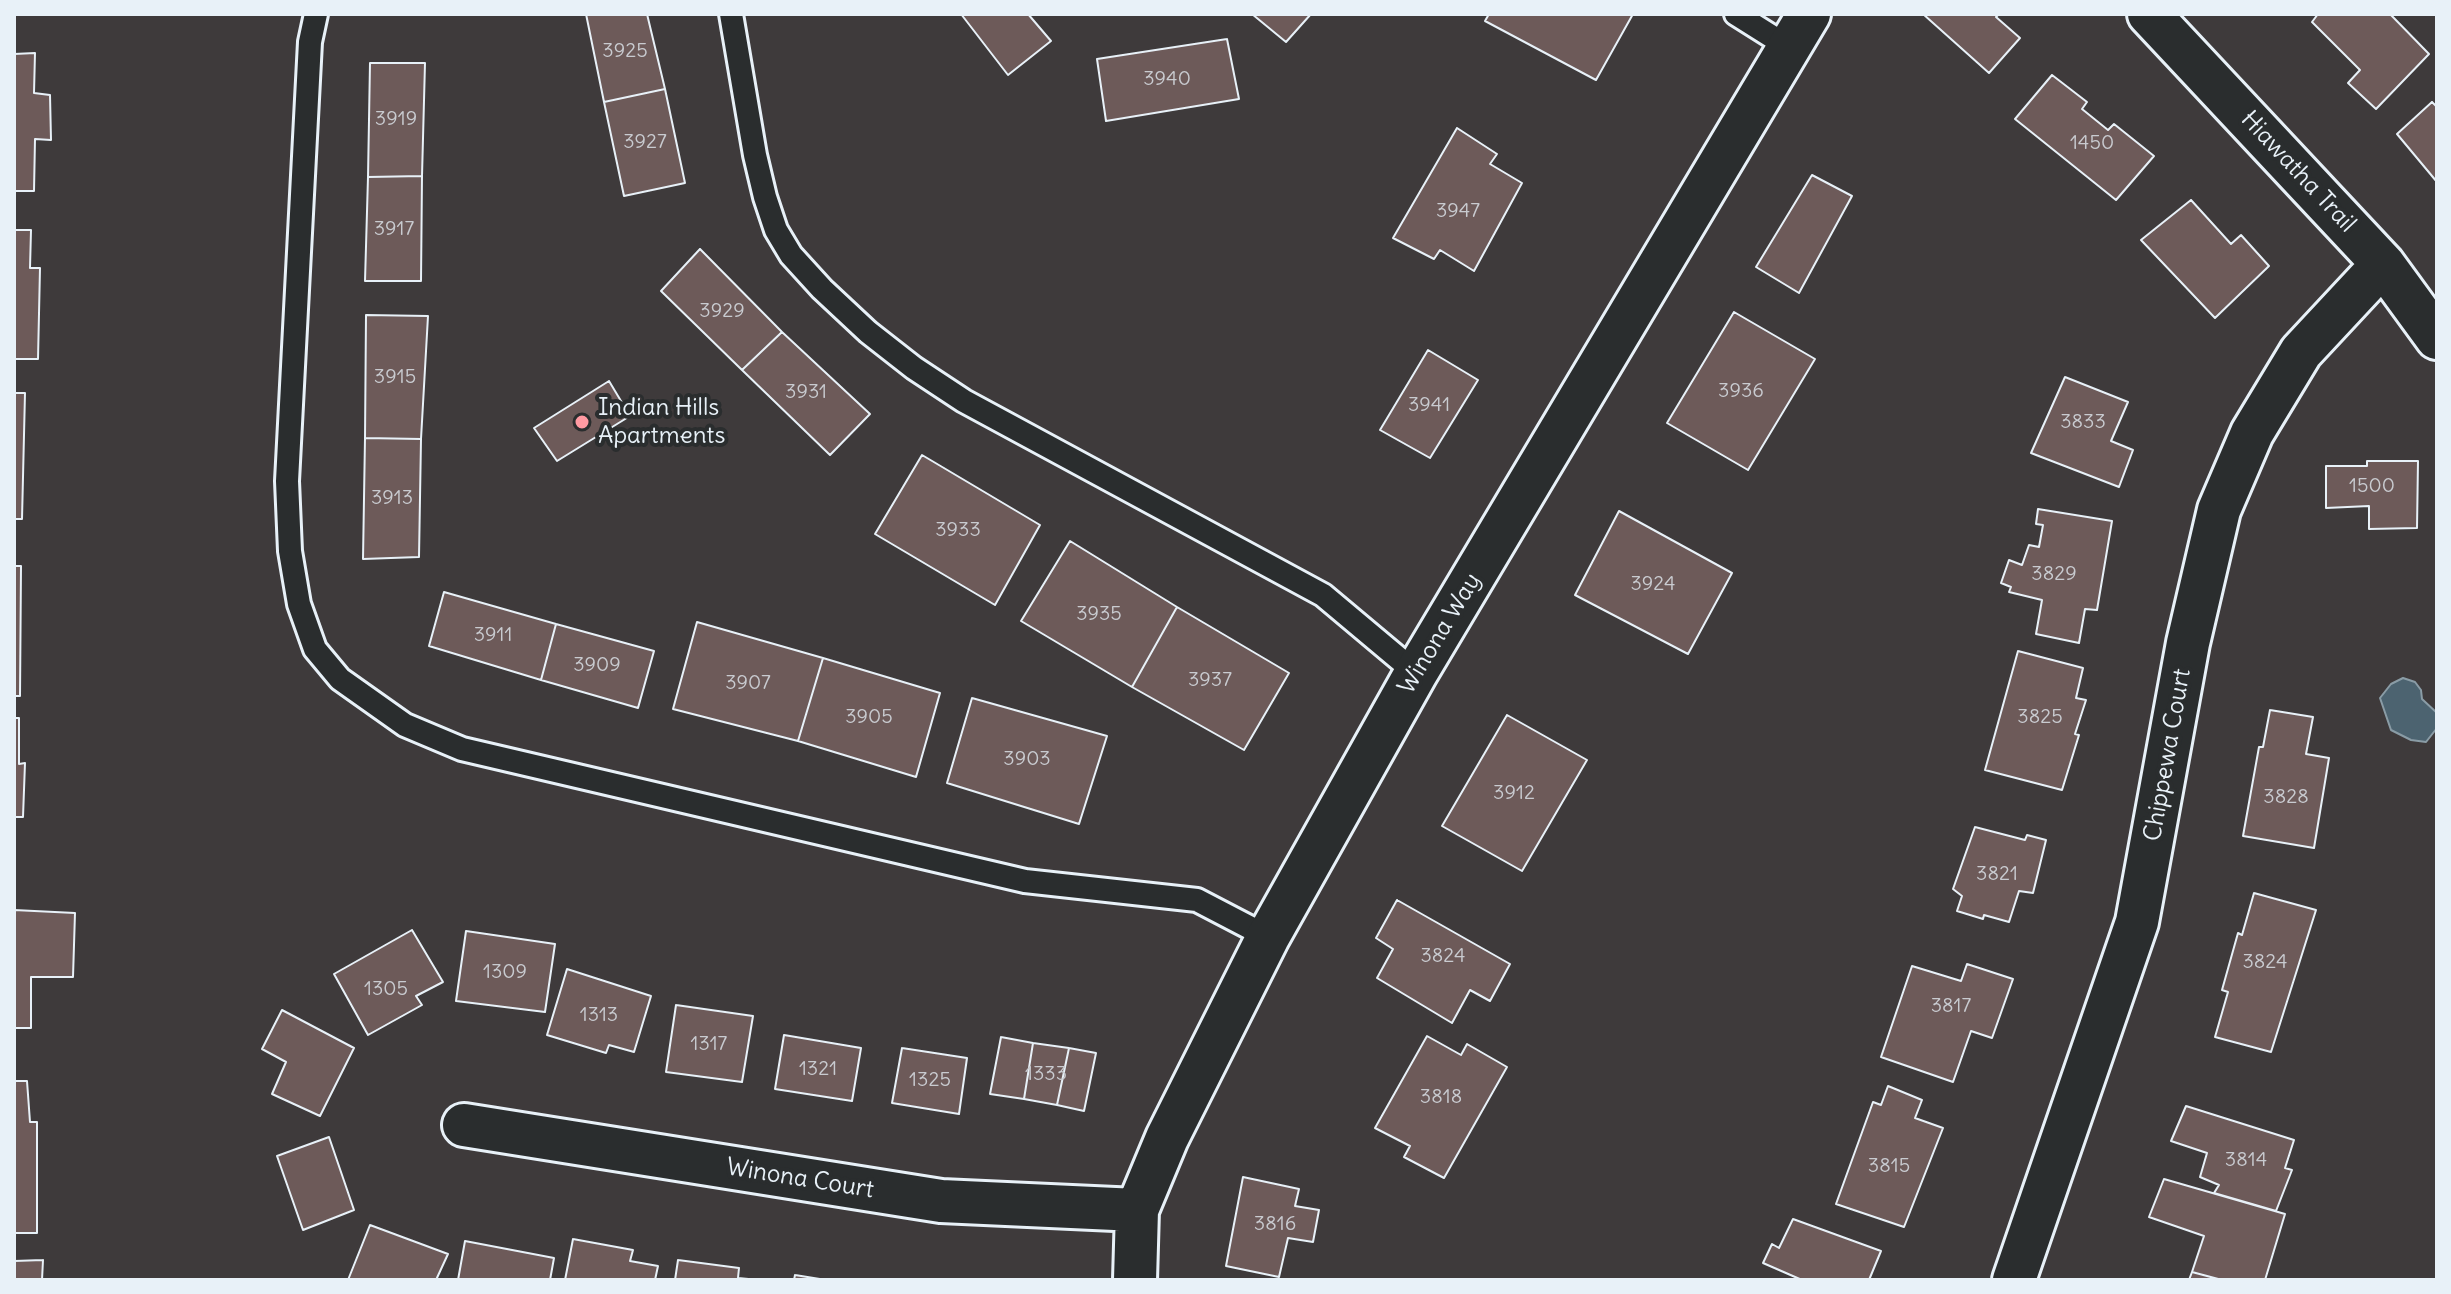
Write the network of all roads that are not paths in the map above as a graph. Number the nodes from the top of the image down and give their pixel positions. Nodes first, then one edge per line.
1 (316, 14) edge
2 (731, 14) edge
3 (1736, 14) edge
4 (2149, 14) edge
5 (1800, 31) edge
6 (2383, 264) junction
7 (2437, 338) edge
8 (1416, 673) junction
9 (1268, 937) junction
10 (464, 1125) dead end
11 (1137, 1210) junction
12 (1135, 1280) edge
13 (2014, 1280) edge

1 - 9 lane
2 - 8 lane
3 - 5 lane
4 - 6 street, Hiawatha Trail
5 - 8 street, Winona Way
6 - 7 street, Hiawatha Trail
6 - 13 street, Chippewa Court
8 - 9 street, Winona Way
9 - 11 street, Winona Way
10 - 11 street, Winona Court
11 - 12 street, Winona Way

